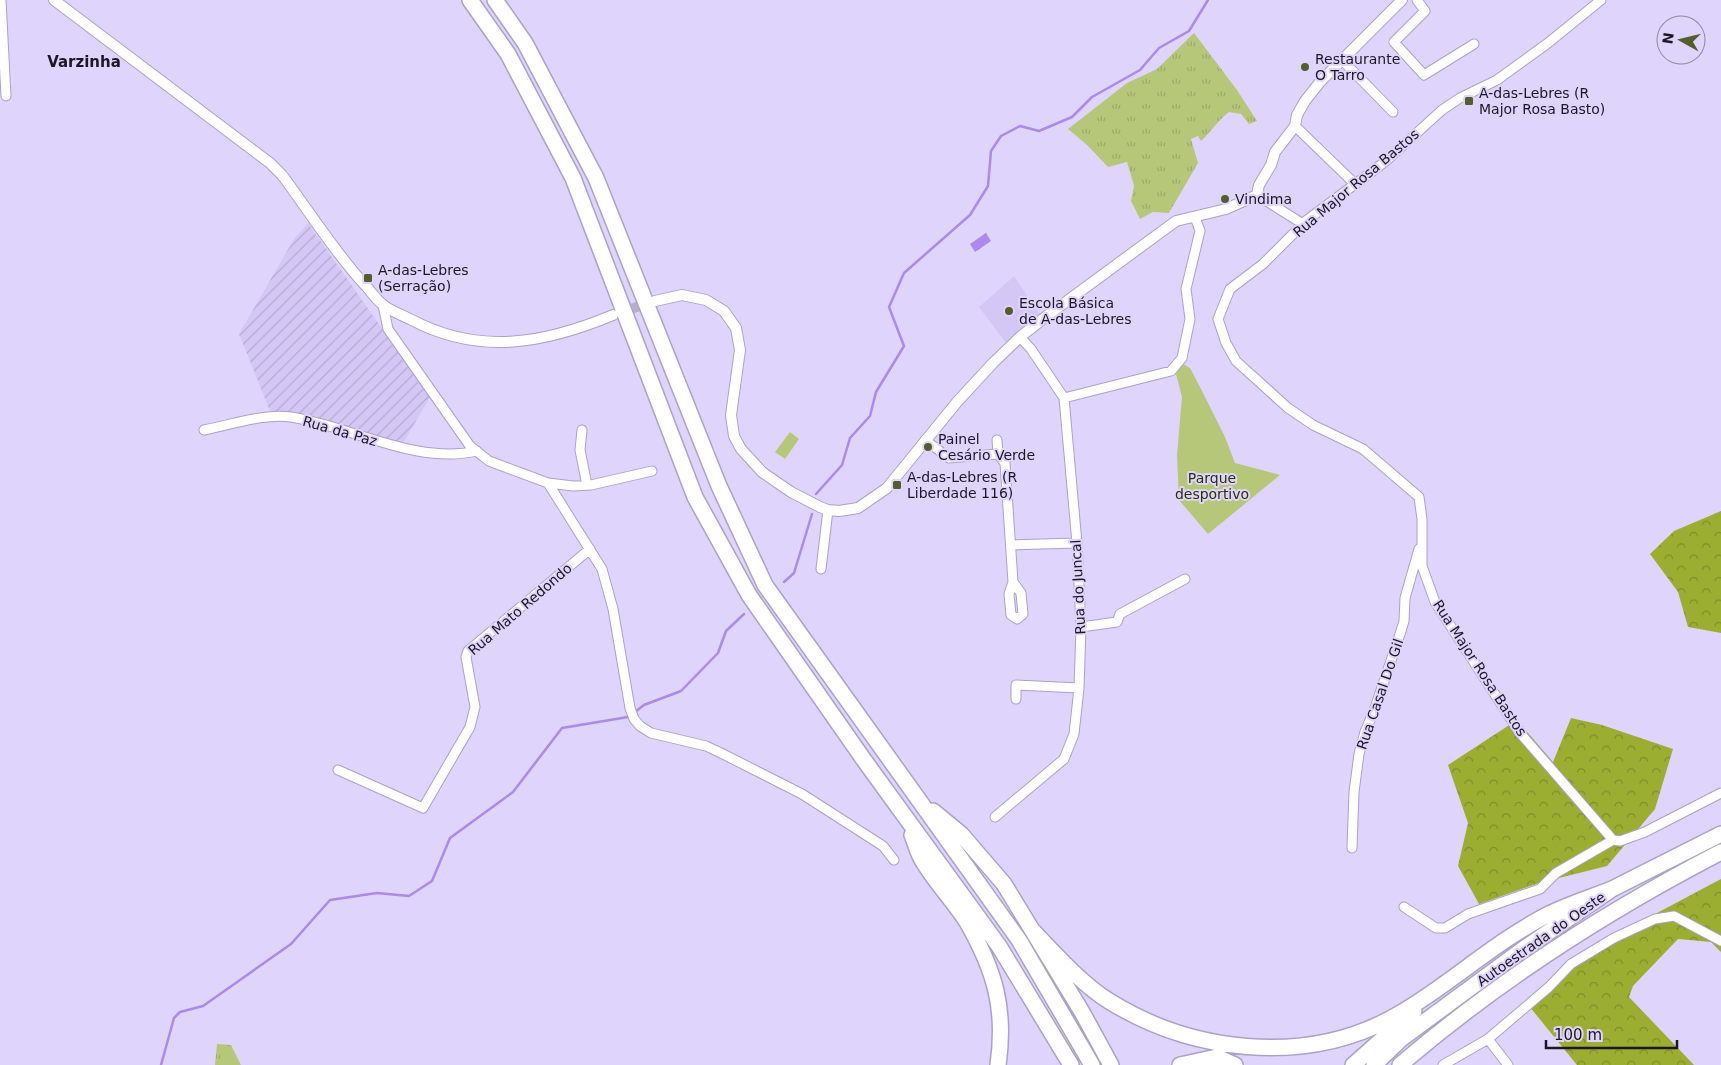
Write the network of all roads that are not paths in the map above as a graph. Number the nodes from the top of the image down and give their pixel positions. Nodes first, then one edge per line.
1 (1, 0) edge
2 (54, 0) edge
3 (470, 0) edge
4 (495, 0) edge
5 (1402, 0) edge
6 (1417, 0) edge
7 (1601, 0) edge
8 (1474, 44) dead end
9 (1343, 61) junction
10 (6, 96) dead end
11 (1393, 112) dead end
12 (1295, 126) junction
13 (1355, 184) junction
14 (1258, 195) junction
15 (1195, 217) junction
16 (1303, 224) junction
17 (655, 301) tunnel mouth
18 (383, 305) junction
19 (613, 315) tunnel mouth
20 (1020, 338) junction
21 (1064, 398) junction
22 (204, 430) dead end
23 (582, 430) dead end
24 (925, 440) junction
25 (997, 440) dead end
26 (477, 451) junction
27 (998, 454) junction
28 (652, 471) dead end
29 (548, 483) junction
30 (587, 485) junction
31 (828, 510) junction
32 (1422, 541) junction
33 (1077, 543) junction
34 (1011, 545) junction
35 (590, 549) junction
36 (821, 569) dead end
37 (1185, 579) dead end
38 (1014, 582) dead end
39 (1081, 627) junction
40 (1079, 688) junction
41 (1016, 699) dead end
42 (338, 770) dead end
43 (1721, 793) edge
44 (915, 795) junction
45 (995, 816) dead end
46 (906, 818) junction
47 (1721, 834) edge
48 (1613, 840) junction
49 (1352, 848) dead end
50 (1721, 852) edge
51 (894, 860) dead end
52 (1612, 888) junction
53 (1404, 907) dead end
54 (1034, 932) junction
55 (1721, 941) edge
56 (1452, 979) junction
57 (1488, 1038) junction
58 (1426, 1043) junction
59 (998, 1065) edge
60 (1071, 1065) edge
61 (1092, 1065) edge
62 (1111, 1065) edge
63 (1180, 1065) edge
64 (1235, 1065) edge
65 (1353, 1065) edge
66 (1374, 1065) edge
67 (1400, 1065) edge
68 (1411, 1065) edge
69 (1443, 1065) edge
70 (1508, 1065) edge

1 - 10 street
2 - 18 street
3 - 46 highway
4 - 44 highway
5 - 9 street
6 - 8 street
7 - 13 street, Rua Major Rosa Bastos
9 - 11 street
9 - 12 street
12 - 13 street
12 - 14 street
13 - 16 street, Rua Major Rosa Bastos
14 - 15 street
14 - 16 street
15 - 20 street
15 - 21 street
16 - 32 street, Rua Major Rosa Bastos
17 - 31 street
18 - 19 street
18 - 26 street
20 - 21 street, Rua do Juncal
20 - 24 street
21 - 33 street, Rua do Juncal
22 - 26 street, Rua da Paz
23 - 30 street
24 - 27 street
24 - 31 street
25 - 27 street
26 - 29 street
27 - 34 street
28 - 30 street
29 - 30 street
29 - 35 street
31 - 36 street
32 - 48 street, Rua Major Rosa Bastos
32 - 49 street, Rua Casal Do Gil
33 - 34 street
33 - 39 street, Rua do Juncal
34 - 38 street
35 - 42 street, Rua Mato Redondo
35 - 51 street
37 - 39 street
39 - 40 street, Rua do Juncal
40 - 41 street
40 - 45 street, Rua do Juncal
43 - 48 street
44 - 54 highway
44 - 61 highway
46 - 59 highway
46 - 60 highway
47 - 52 highway, Autoestrada do Oeste
48 - 53 street
50 - 58 highway, Autoestrada do Oeste
52 - 56 highway
52 - 66 highway, Autoestrada do Oeste
54 - 56 highway
54 - 62 highway
55 - 57 street
56 - 65 highway
57 - 69 street
57 - 70 street
58 - 67 highway, Autoestrada do Oeste
58 - 68 highway
63 - 64 highway

